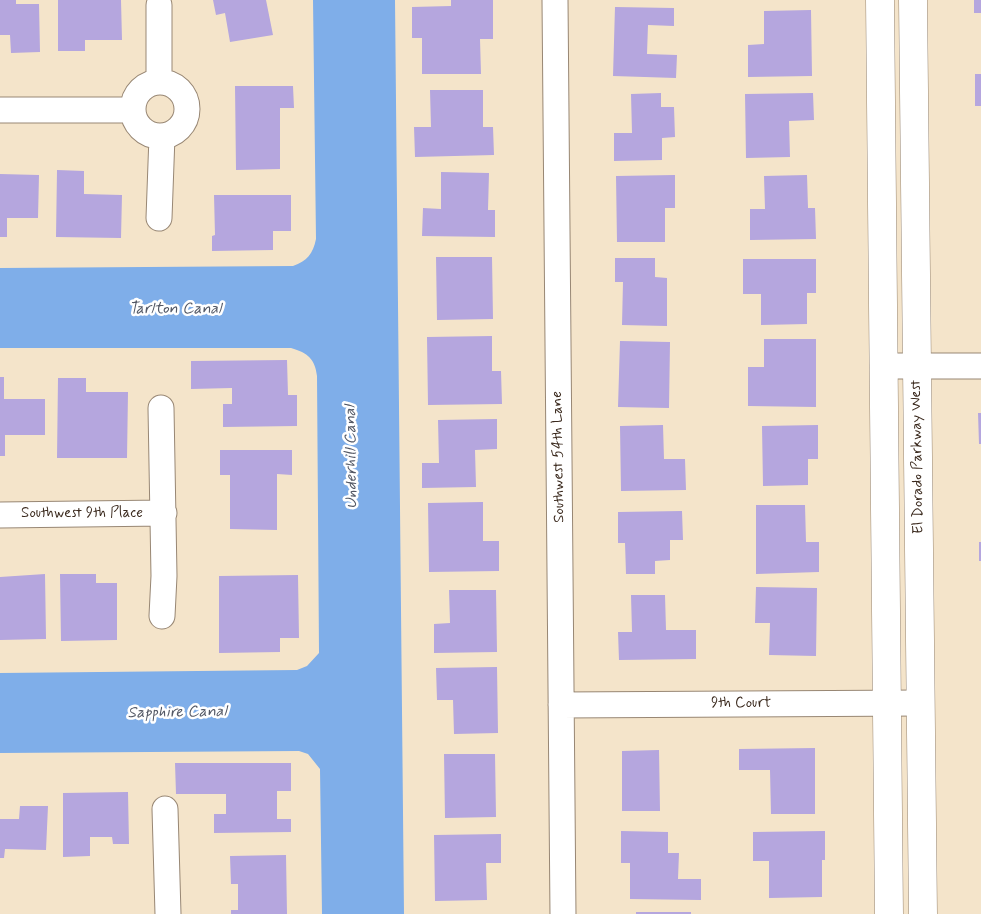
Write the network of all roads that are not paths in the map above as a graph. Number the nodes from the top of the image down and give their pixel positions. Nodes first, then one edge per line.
1 (555, 0) edge
2 (880, 0) edge
3 (913, 0) edge
4 (159, 5) dead end
5 (159, 82) junction
6 (0, 110) edge
7 (133, 110) junction
8 (162, 136) junction
9 (160, 218) dead end
10 (916, 365) junction
11 (883, 366) junction
12 (981, 366) edge
13 (161, 408) dead end
14 (164, 513) junction
15 (0, 515) edge
16 (162, 616) dead end
17 (921, 703) junction
18 (887, 704) junction
19 (561, 705) junction
20 (166, 809) dead end
21 (168, 914) edge
22 (563, 914) edge
23 (889, 914) edge
24 (923, 914) edge

1 - 19 street, Southwest 54th Lane
2 - 11 street
3 - 10 street, El Dorado Parkway West
4 - 5 street
5 - 7 street
5 - 8 street
6 - 7 street
7 - 8 street
8 - 9 street
10 - 11 street
10 - 12 street
10 - 17 street, El Dorado Parkway West
11 - 18 street
13 - 14 street, Southwest 9th Place
14 - 15 street, Southwest 9th Place
14 - 16 street, Southwest 9th Place
17 - 18 street, 9th Court
17 - 24 street, El Dorado Parkway West
18 - 19 street, 9th Court
18 - 23 street
19 - 22 street, Southwest 54th Lane
20 - 21 street

